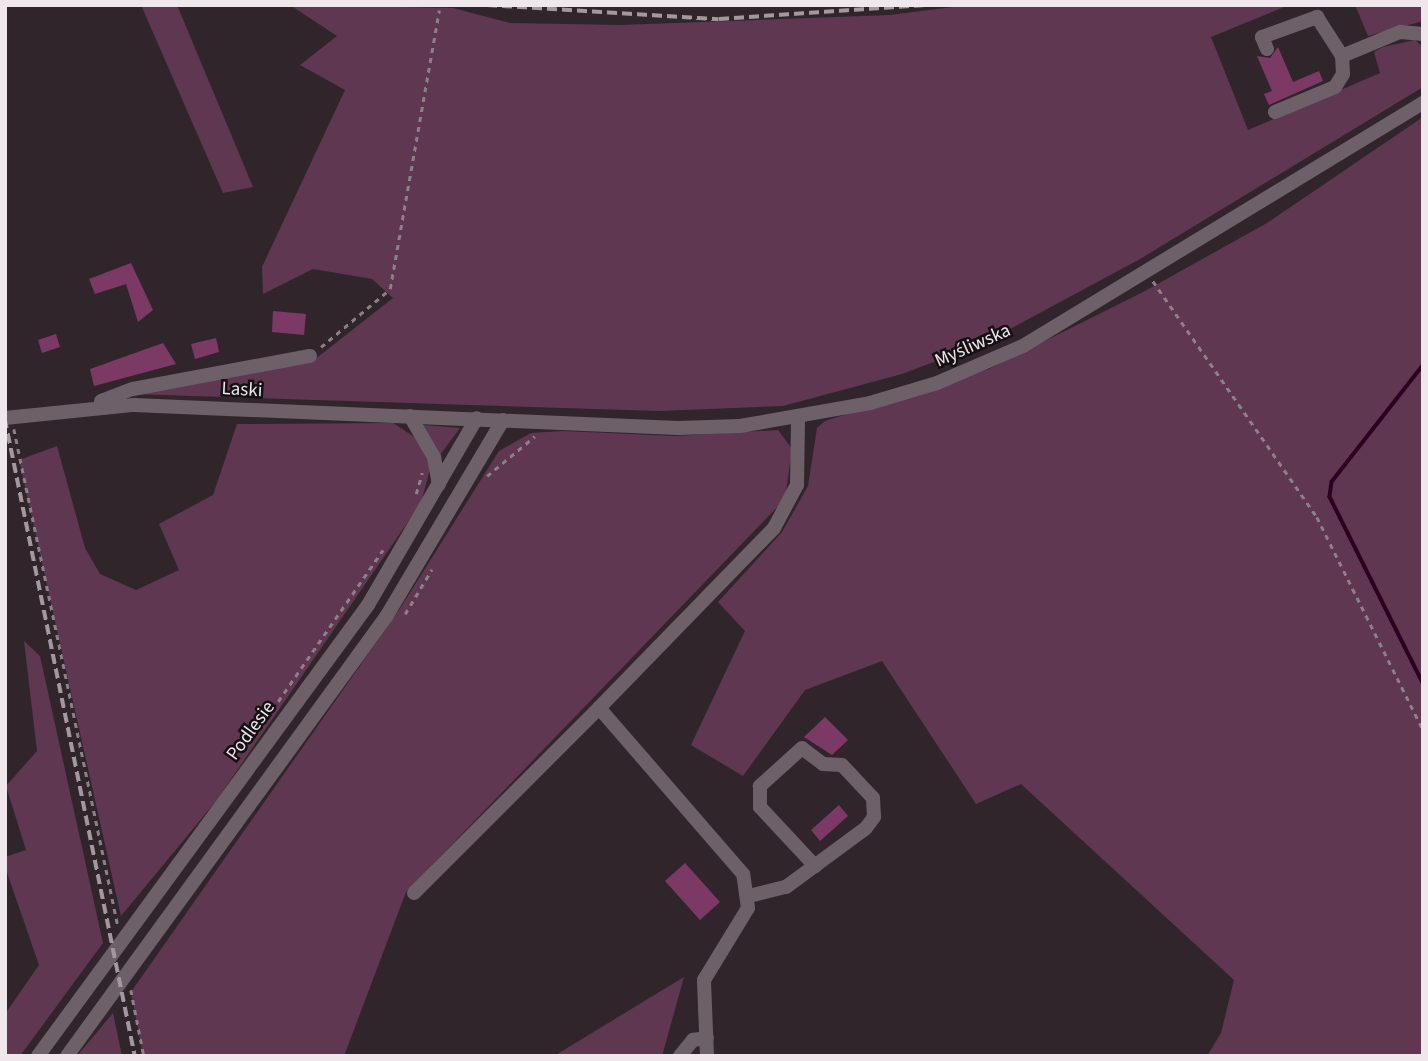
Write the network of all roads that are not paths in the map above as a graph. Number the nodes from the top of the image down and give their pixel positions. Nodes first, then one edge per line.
1 (1423, 34) edge
2 (1267, 50) dead end
3 (1342, 57) junction
4 (1423, 103) edge
5 (1275, 112) dead end
6 (310, 356) road end
7 (90, 405) junction
8 (410, 416) junction
9 (8, 418) edge
10 (477, 418) junction
11 (798, 418) junction
12 (503, 420) junction
13 (455, 457) junction
14 (473, 465) junction
15 (439, 485) junction
16 (599, 708) junction
17 (815, 866) junction
18 (414, 893) dead end
19 (749, 896) junction
20 (706, 1038) junction
21 (69, 1053) edge
22 (38, 1056) edge
23 (680, 1056) edge
24 (707, 1056) edge

1 - 3 street
2 - 3 street
3 - 5 street
4 - 11 street, Myśliwska
6 - 7 street
7 - 8 street, Laski
7 - 9 street, Laski
8 - 10 street, Laski
8 - 15 street
10 - 12 street, Myśliwska
10 - 13 street, Podlesie
11 - 12 street, Myśliwska
11 - 16 street
12 - 14 street
13 - 14 street
13 - 15 street, Podlesie
14 - 21 street
15 - 22 street, Podlesie
16 - 18 street
16 - 19 street
17 - 17 street
17 - 19 street
19 - 20 street
20 - 23 street
20 - 24 street

